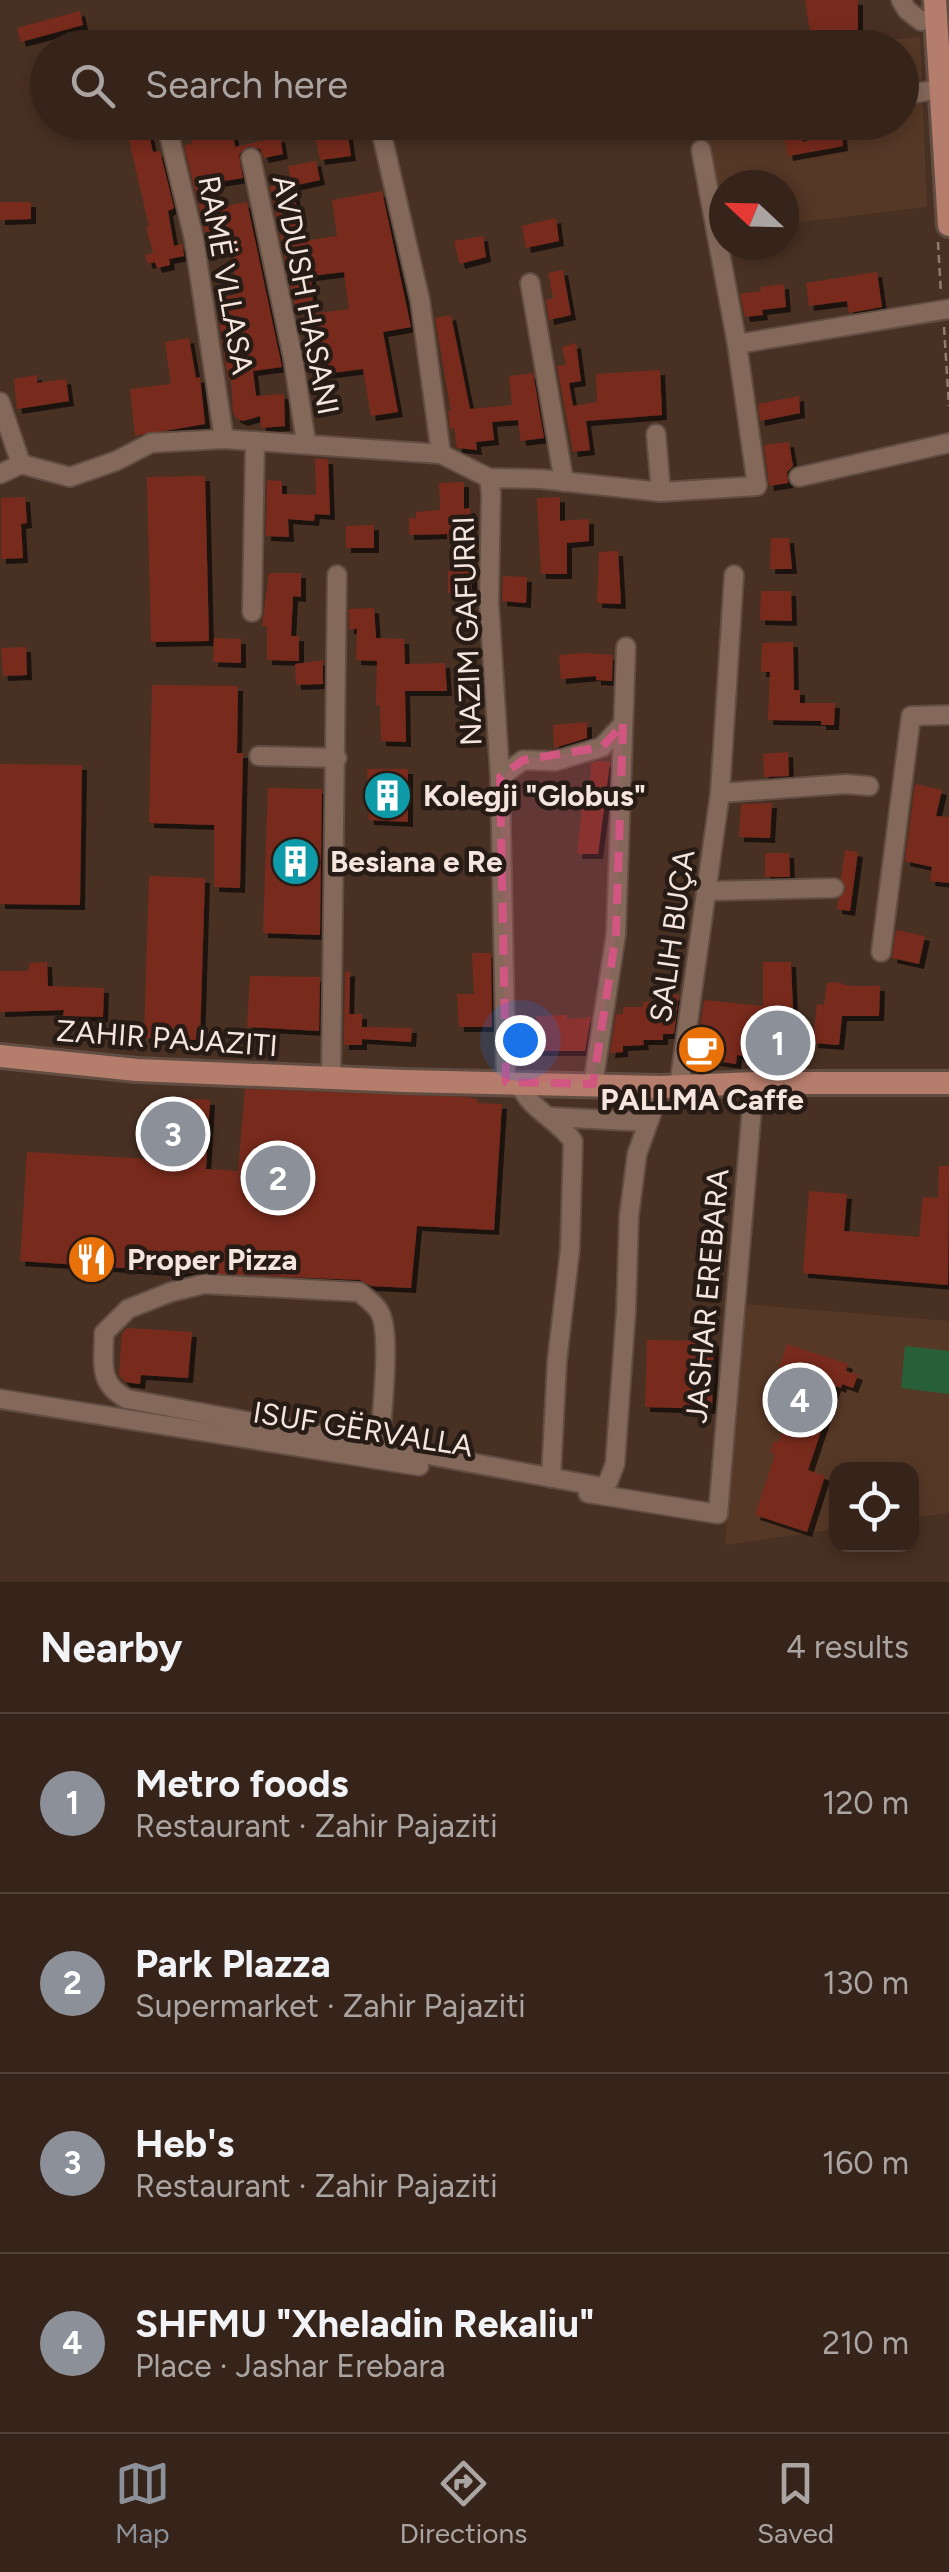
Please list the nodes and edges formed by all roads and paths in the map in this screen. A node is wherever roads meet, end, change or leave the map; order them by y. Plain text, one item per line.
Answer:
1 (901, 0) edge
2 (936, 9) edge
3 (941, 89) junction
4 (919, 92) edge
5 (170, 140) edge
6 (383, 140) edge
7 (701, 150) dead end
8 (251, 158) dead end
9 (948, 187) edge
10 (949, 225) edge
11 (530, 283) dead end
12 (949, 309) edge
13 (737, 344) junction
14 (0, 402) edge
15 (656, 434) dead end
16 (224, 438) junction
17 (255, 442) junction
18 (306, 442) junction
19 (949, 444) edge
20 (440, 454) junction
21 (21, 464) junction
22 (0, 474) edge
23 (799, 477) dead end
24 (488, 478) junction
25 (564, 482) junction
26 (661, 492) junction
27 (336, 575) dead end
28 (735, 578) dead end
29 (252, 612) dead end
30 (626, 646) dead end
31 (949, 715) edge
32 (622, 724) junction
33 (259, 756) dead end
34 (337, 758) junction
35 (500, 776) junction
36 (869, 786) dead end
37 (720, 793) junction
38 (834, 888) dead end
39 (707, 891) junction
40 (881, 952) dead end
41 (0, 1056) edge
42 (331, 1077) junction
43 (512, 1082) junction
44 (754, 1083) junction
45 (593, 1084) junction
46 (947, 1084) edge
47 (670, 1086) junction
48 (552, 1117) junction
49 (648, 1122) junction
50 (0, 1400) edge
51 (380, 1446) junction
52 (550, 1478) junction
53 (718, 1514) joint

1 - 2 street
2 - 3 main road
3 - 4 street
3 - 9 main road
5 - 16 street, RAMË VLLASA
6 - 20 street
7 - 13 street
8 - 18 street, AVDUSH HASANI
9 - 10 main road
11 - 25 street
12 - 13 street
13 - 26 street
14 - 21 street
15 - 26 street
16 - 17 street
16 - 21 street
17 - 18 street
17 - 29 street
18 - 20 street
19 - 23 street
20 - 24 street, NAZIM GAFURRI
21 - 22 street
24 - 25 street
24 - 35 street, NAZIM GAFURRI
25 - 26 street
27 - 34 street
28 - 37 street, SALIH BUÇA
30 - 32 street
31 - 40 street
32 - 35 street, NAZIM GAFURRI
32 - 45 street
33 - 34 street
34 - 42 street
35 - 43 street, NAZIM GAFURRI
36 - 37 street
37 - 39 street, SALIH BUÇA
38 - 39 street
39 - 47 street, SALIH BUÇA
41 - 42 main road, ZAHIR PAJAZITI
42 - 43 main road, ZAHIR PAJAZITI
43 - 45 main road, ZAHIR PAJAZITI
43 - 48 street
44 - 46 main road, ZAHIR PAJAZITI
44 - 47 main road, ZAHIR PAJAZITI
44 - 53 street, JASHAR EREBARA
45 - 47 main road, ZAHIR PAJAZITI
47 - 49 street, SALIH BUÇA
48 - 49 street
48 - 52 street
49 - 52 street, SALIH BUÇA
50 - 53 street, ISUF GËRVALLA
51 - 51 street
51 - 52 street

